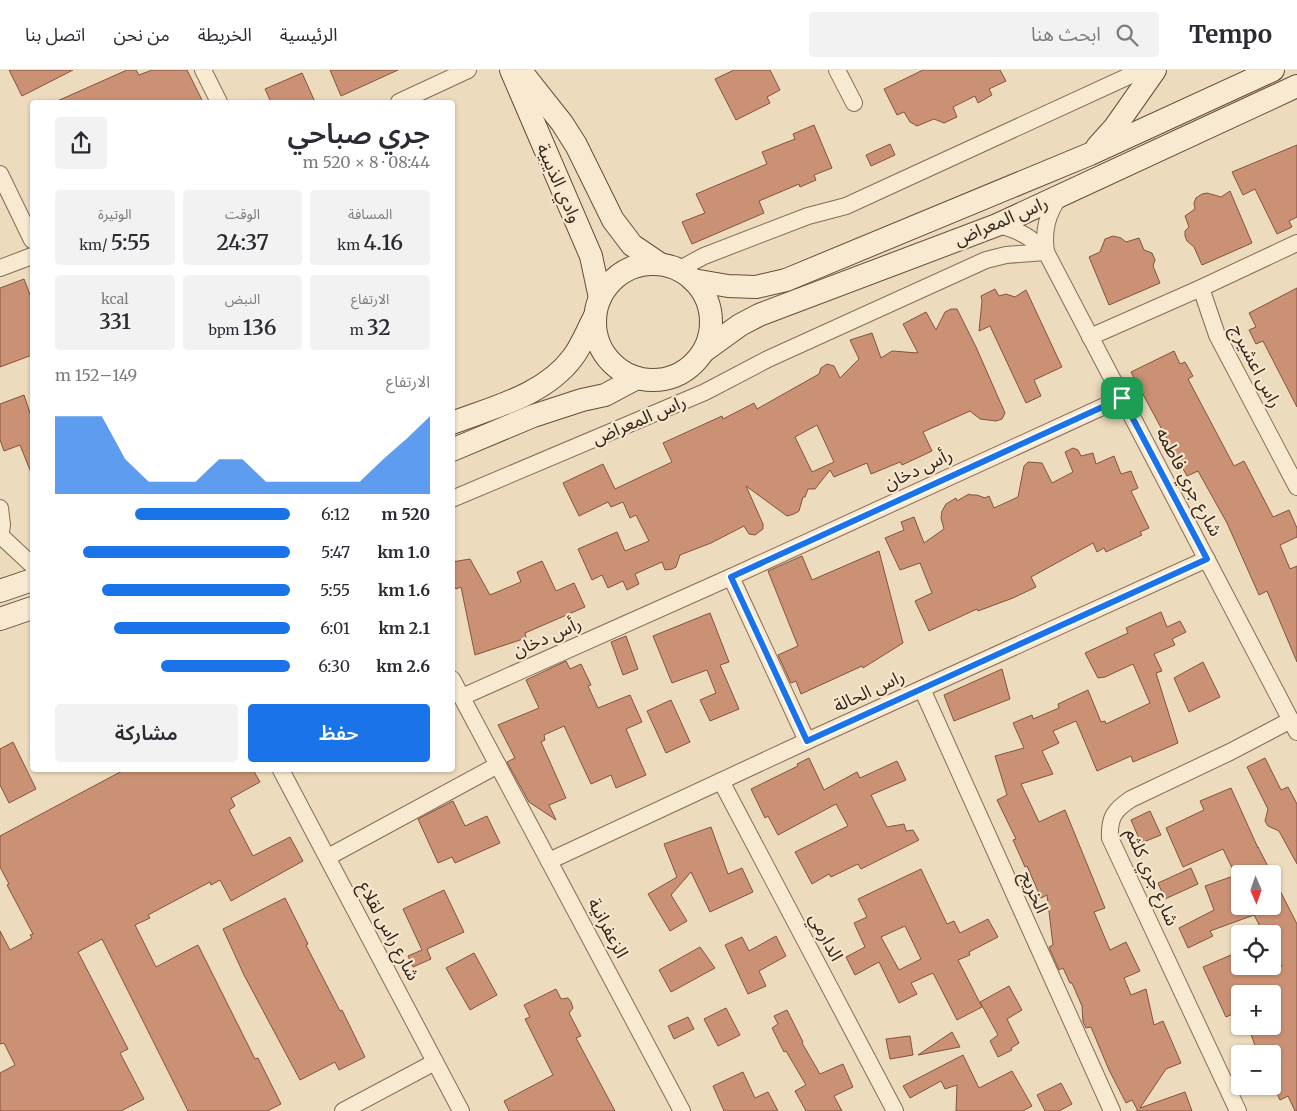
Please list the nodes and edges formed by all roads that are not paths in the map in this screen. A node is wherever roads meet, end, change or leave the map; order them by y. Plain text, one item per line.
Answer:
1 (203, 70) edge
2 (468, 70) edge
3 (511, 70) edge
4 (520, 70) edge
5 (837, 70) edge
6 (1142, 70) edge
7 (1155, 70) edge
8 (1273, 70) edge
9 (1297, 86) edge
10 (218, 100) edge
11 (404, 100) edge
12 (854, 103) dead end
13 (1090, 154) junction
14 (0, 174) edge
15 (1060, 196) junction
16 (997, 225) junction
17 (30, 236) edge
18 (1297, 242) edge
19 (1046, 252) junction
20 (30, 257) edge
21 (0, 268) edge
22 (677, 271) junction
23 (1201, 288) junction
24 (597, 307) junction
25 (1090, 337) junction
26 (704, 351) junction
27 (637, 378) junction
28 (1122, 398) junction
29 (455, 422) edge
30 (455, 449) edge
31 (1297, 487) edge
32 (455, 498) edge
33 (0, 509) edge
34 (0, 536) edge
35 (1207, 559) junction
36 (30, 563) edge
37 (731, 577) junction
38 (30, 581) edge
39 (0, 591) edge
40 (30, 609) edge
41 (0, 619) edge
42 (455, 685) edge
43 (922, 689) junction
44 (462, 697) junction
45 (1294, 726) edge
46 (807, 741) junction
47 (498, 765) junction
48 (282, 772) edge
49 (721, 781) junction
50 (328, 857) junction
51 (549, 861) junction
52 (436, 1062) junction
53 (343, 1111) edge
54 (461, 1111) edge
55 (682, 1111) edge
56 (895, 1111) edge
57 (1112, 1111) edge
58 (1238, 1111) edge

1 - 10 street
2 - 11 street
3 - 24 street, وادي الذيبية
4 - 22 street, وادي الذيبية
5 - 12 street
6 - 22 street
7 - 13 street
8 - 13 street, راس المعراض
9 - 15 street, راس المعراض
13 - 22 street, راس المعراض
14 - 17 street
15 - 16 street, راس المعراض
15 - 19 street, شارع جري فاطمه
16 - 19 street, شارع جري فاطمه
16 - 26 street, راس المعراض
18 - 23 street
19 - 25 street, شارع جري فاطمه
19 - 32 street, راس المعراض
20 - 21 street
22 - 24 street
22 - 26 street
23 - 25 street
23 - 31 street, راس اعشيرج
24 - 27 street
24 - 29 street
25 - 28 street, شارع جري فاطمه
26 - 27 street
27 - 30 street, راس المعراض
28 - 35 street, شارع جري فاطمه
28 - 37 street, رأس دخان
33 - 34 street
34 - 36 street
35 - 43 street, راس الحالة
35 - 45 street, شارع جري فاطمه
37 - 44 street, رأس دخان
37 - 46 street
38 - 39 street
40 - 41 street
42 - 44 street, الزعفرانية
43 - 46 street, راس الحالة
43 - 57 street, الخريج
44 - 47 street, الزعفرانية
45 - 58 street, شارع جري كلثم
46 - 49 street, راس الحالة
47 - 50 street
47 - 51 street, الزعفرانية
48 - 50 street, شارع راس لقلاع
49 - 51 street, راس الحالة
49 - 56 street, الدارمي
50 - 52 street, شارع راس لقلاع
51 - 55 street, الزعفرانية
52 - 53 street
52 - 54 street, شارع راس لقلاع

